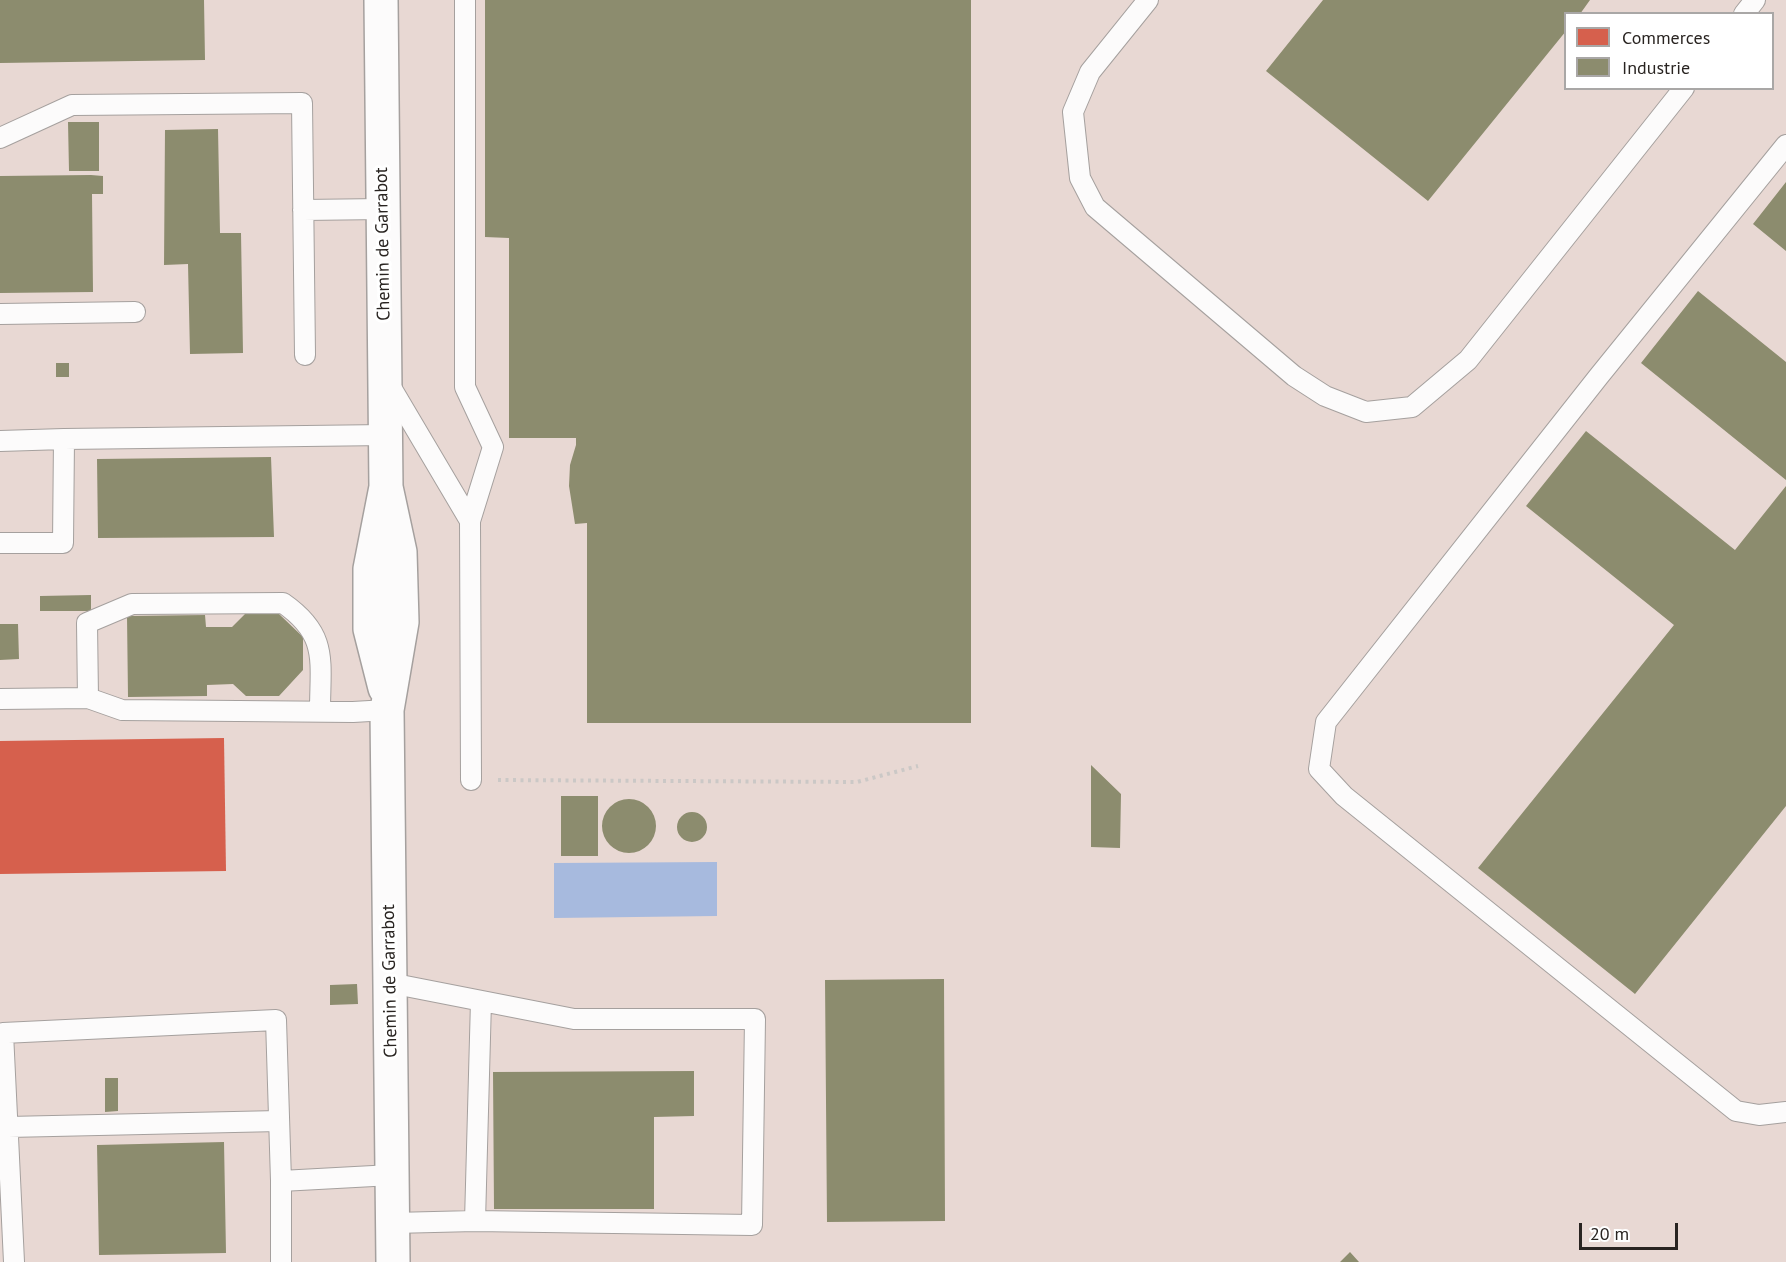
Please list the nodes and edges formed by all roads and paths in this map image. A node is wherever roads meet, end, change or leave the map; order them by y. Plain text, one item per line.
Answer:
1 (381, 0) edge
2 (465, 0) edge
3 (1148, 0) edge
4 (1755, 0) edge
5 (1746, 12) edge
6 (1682, 90) edge
7 (0, 138) edge
8 (1786, 145) edge
9 (383, 208) junction
10 (303, 210) junction
11 (135, 312) dead end
12 (0, 314) edge
13 (305, 355) dead end
14 (385, 377) junction
15 (386, 435) junction
16 (64, 439) junction
17 (0, 441) edge
18 (470, 521) junction
19 (0, 543) edge
20 (88, 698) junction
21 (0, 699) edge
22 (387, 705) junction
23 (320, 711) junction
24 (918, 766) dead end
25 (471, 780) joint
26 (390, 983) junction
27 (481, 1001) junction
28 (1786, 1112) edge
29 (279, 1121) junction
30 (8, 1127) junction
31 (392, 1175) junction
32 (281, 1181) junction
33 (475, 1221) junction
34 (393, 1223) junction
35 (14, 1262) edge
36 (281, 1262) edge
37 (393, 1262) edge

1 - 9 street, Chemin de Garrabot
2 - 18 lane
3 - 6 lane
4 - 5 lane
7 - 10 lane
8 - 28 lane
9 - 10 lane
9 - 14 street, Chemin de Garrabot
10 - 13 lane
11 - 12 lane
14 - 15 street, Chemin de Garrabot
14 - 18 lane
15 - 16 lane
15 - 22 street, Chemin de Garrabot
16 - 17 lane
16 - 19 lane
18 - 25 lane
20 - 21 lane
20 - 23 lane
20 - 23 lane
22 - 23 lane
22 - 26 street, Chemin de Garrabot
24 - 25 path
26 - 27 lane
26 - 31 street, Chemin de Garrabot
27 - 33 lane
27 - 33 lane
29 - 30 lane
29 - 30 lane
29 - 32 lane
30 - 35 lane
31 - 32 lane
31 - 34 street, Chemin de Garrabot
32 - 36 lane
33 - 34 lane
34 - 37 street, Chemin de Garrabot

